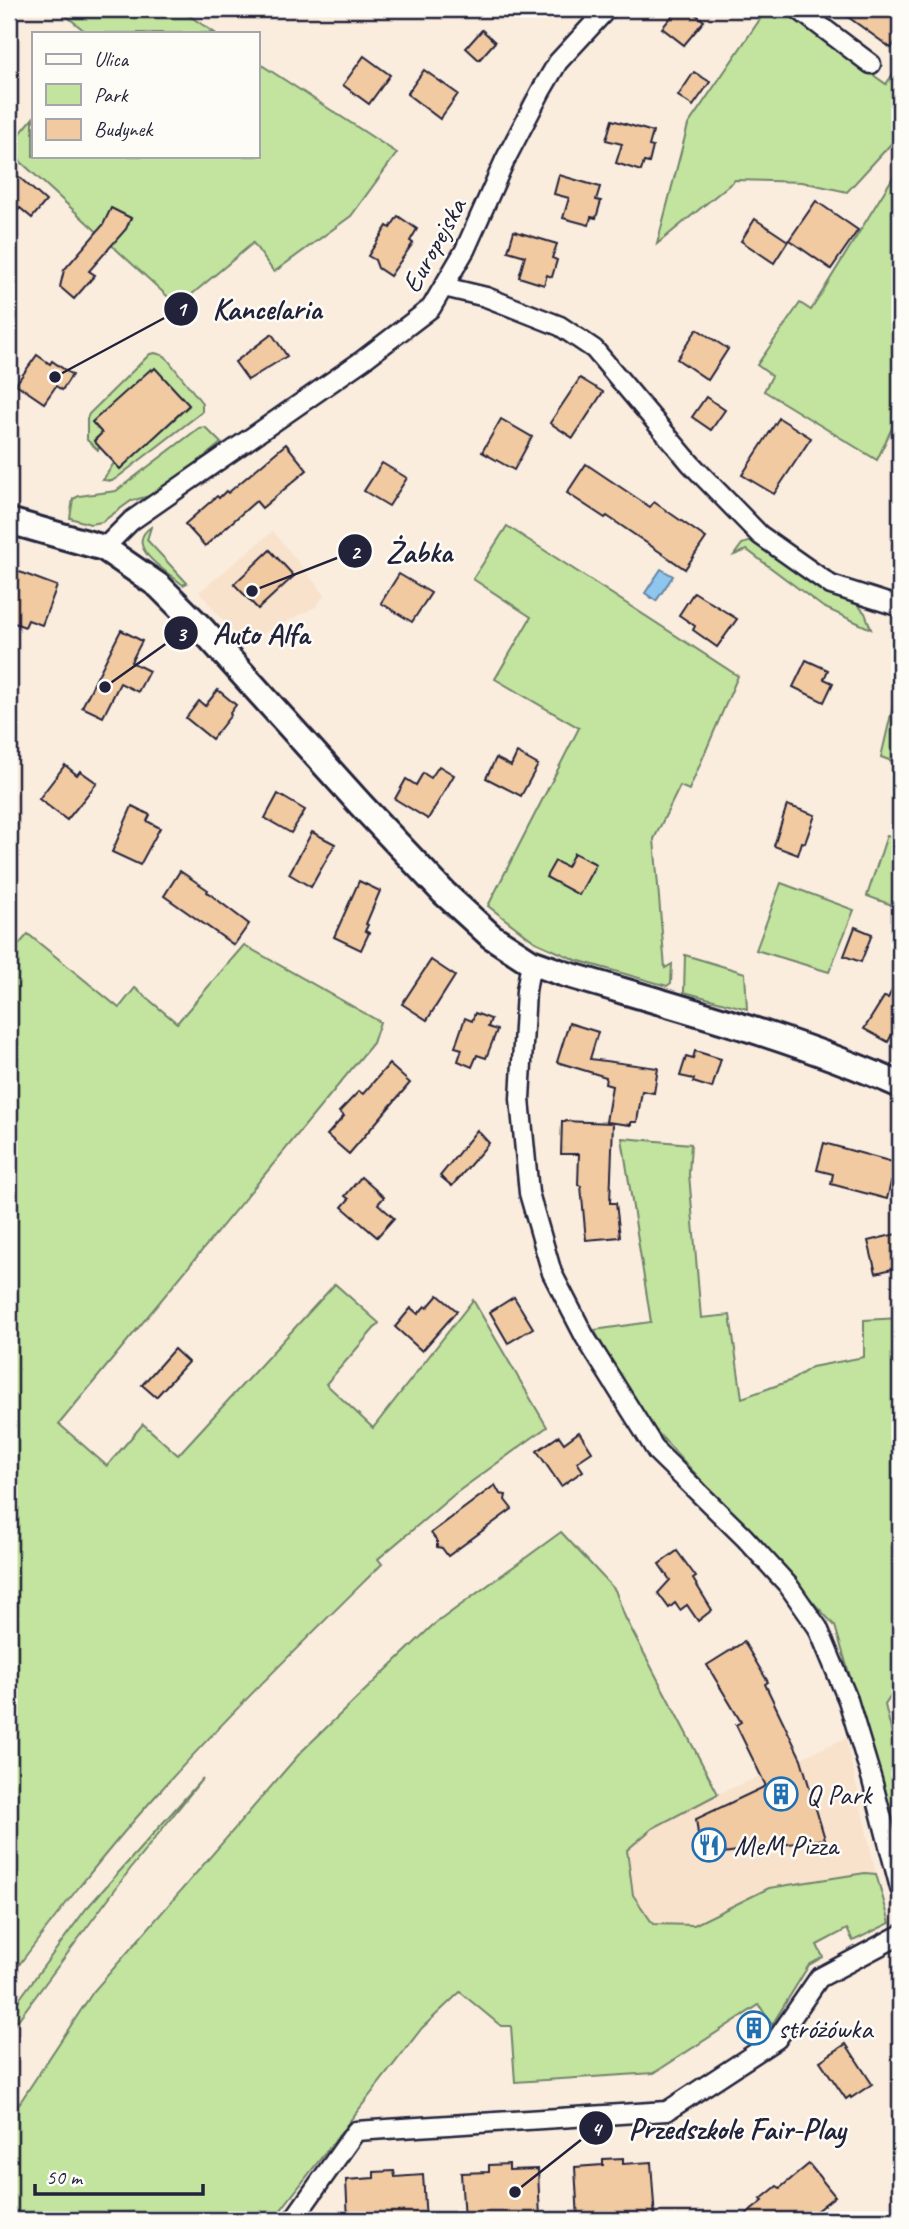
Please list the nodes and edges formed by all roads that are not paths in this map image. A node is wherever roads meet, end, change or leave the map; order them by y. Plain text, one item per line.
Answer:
1 (607, 9) edge
2 (798, 9) edge
3 (872, 64) dead end
4 (444, 286) junction
5 (9, 520) edge
6 (104, 548) junction
7 (900, 607) edge
8 (531, 962) junction
9 (900, 1085) edge
10 (900, 1888) edge
11 (900, 1935) edge
12 (293, 2220) edge

1 - 4 street, Europejska
2 - 3 street
4 - 6 street, Europejska
4 - 7 street
5 - 6 street
6 - 8 street
8 - 9 street
8 - 10 street
11 - 12 street

